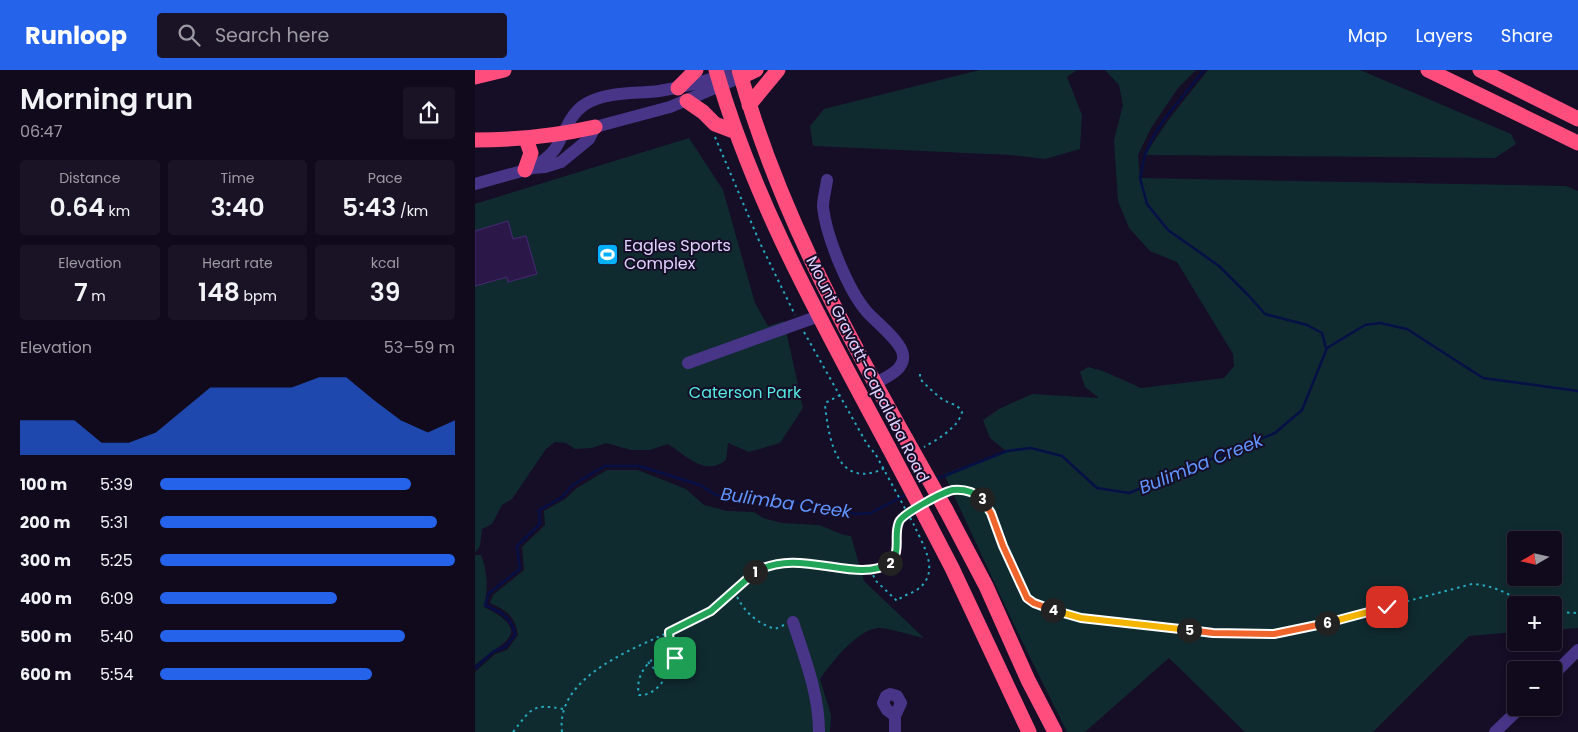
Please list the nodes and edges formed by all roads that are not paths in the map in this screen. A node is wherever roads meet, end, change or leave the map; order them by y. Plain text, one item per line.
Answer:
1 (504, 70) edge
2 (695, 70) edge
3 (756, 70) edge
4 (778, 70) edge
5 (1428, 70) edge
6 (1480, 70) edge
7 (739, 72) edge
8 (475, 77) edge
9 (718, 78) edge
10 (682, 94) junction
11 (749, 105) junction
12 (1578, 119) edge
13 (595, 127) junction
14 (736, 132) junction
15 (563, 134) junction
16 (525, 139) junction
17 (475, 140) edge
18 (1578, 143) edge
19 (529, 169) junction
20 (827, 180) dead end
21 (475, 184) edge
22 (819, 316) junction
23 (688, 363) dead end
24 (876, 383) junction
25 (793, 622) road end
26 (1578, 650) edge
27 (1562, 666) edge
28 (895, 716) dead end
29 (1512, 716) edge
30 (819, 732) edge
31 (895, 732) edge
32 (1029, 732) edge
33 (1055, 732) edge
34 (1495, 732) edge

1 - 8 highway
2 - 10 highway
3 - 7 highway
4 - 11 highway
5 - 18 highway
6 - 12 highway
7 - 9 street
7 - 11 highway, Mount Gravatt-Capalaba Road
9 - 10 street
9 - 14 highway, Mount Gravatt-Capalaba Road
10 - 13 street
10 - 14 highway
10 - 15 street
11 - 24 highway, Mount Gravatt-Capalaba Road
13 - 15 highway
13 - 19 street
14 - 22 highway, Mount Gravatt-Capalaba Road
15 - 16 highway
15 - 19 street
16 - 17 highway
16 - 19 highway
19 - 21 street
20 - 24 street, Mount Gravatt-Capalaba Road
22 - 23 street
22 - 32 highway, Mount Gravatt-Capalaba Road, bridge
24 - 33 highway, Mount Gravatt-Capalaba Road, bridge
25 - 30 street
26 - 27 street
28 - 31 street
29 - 34 street

